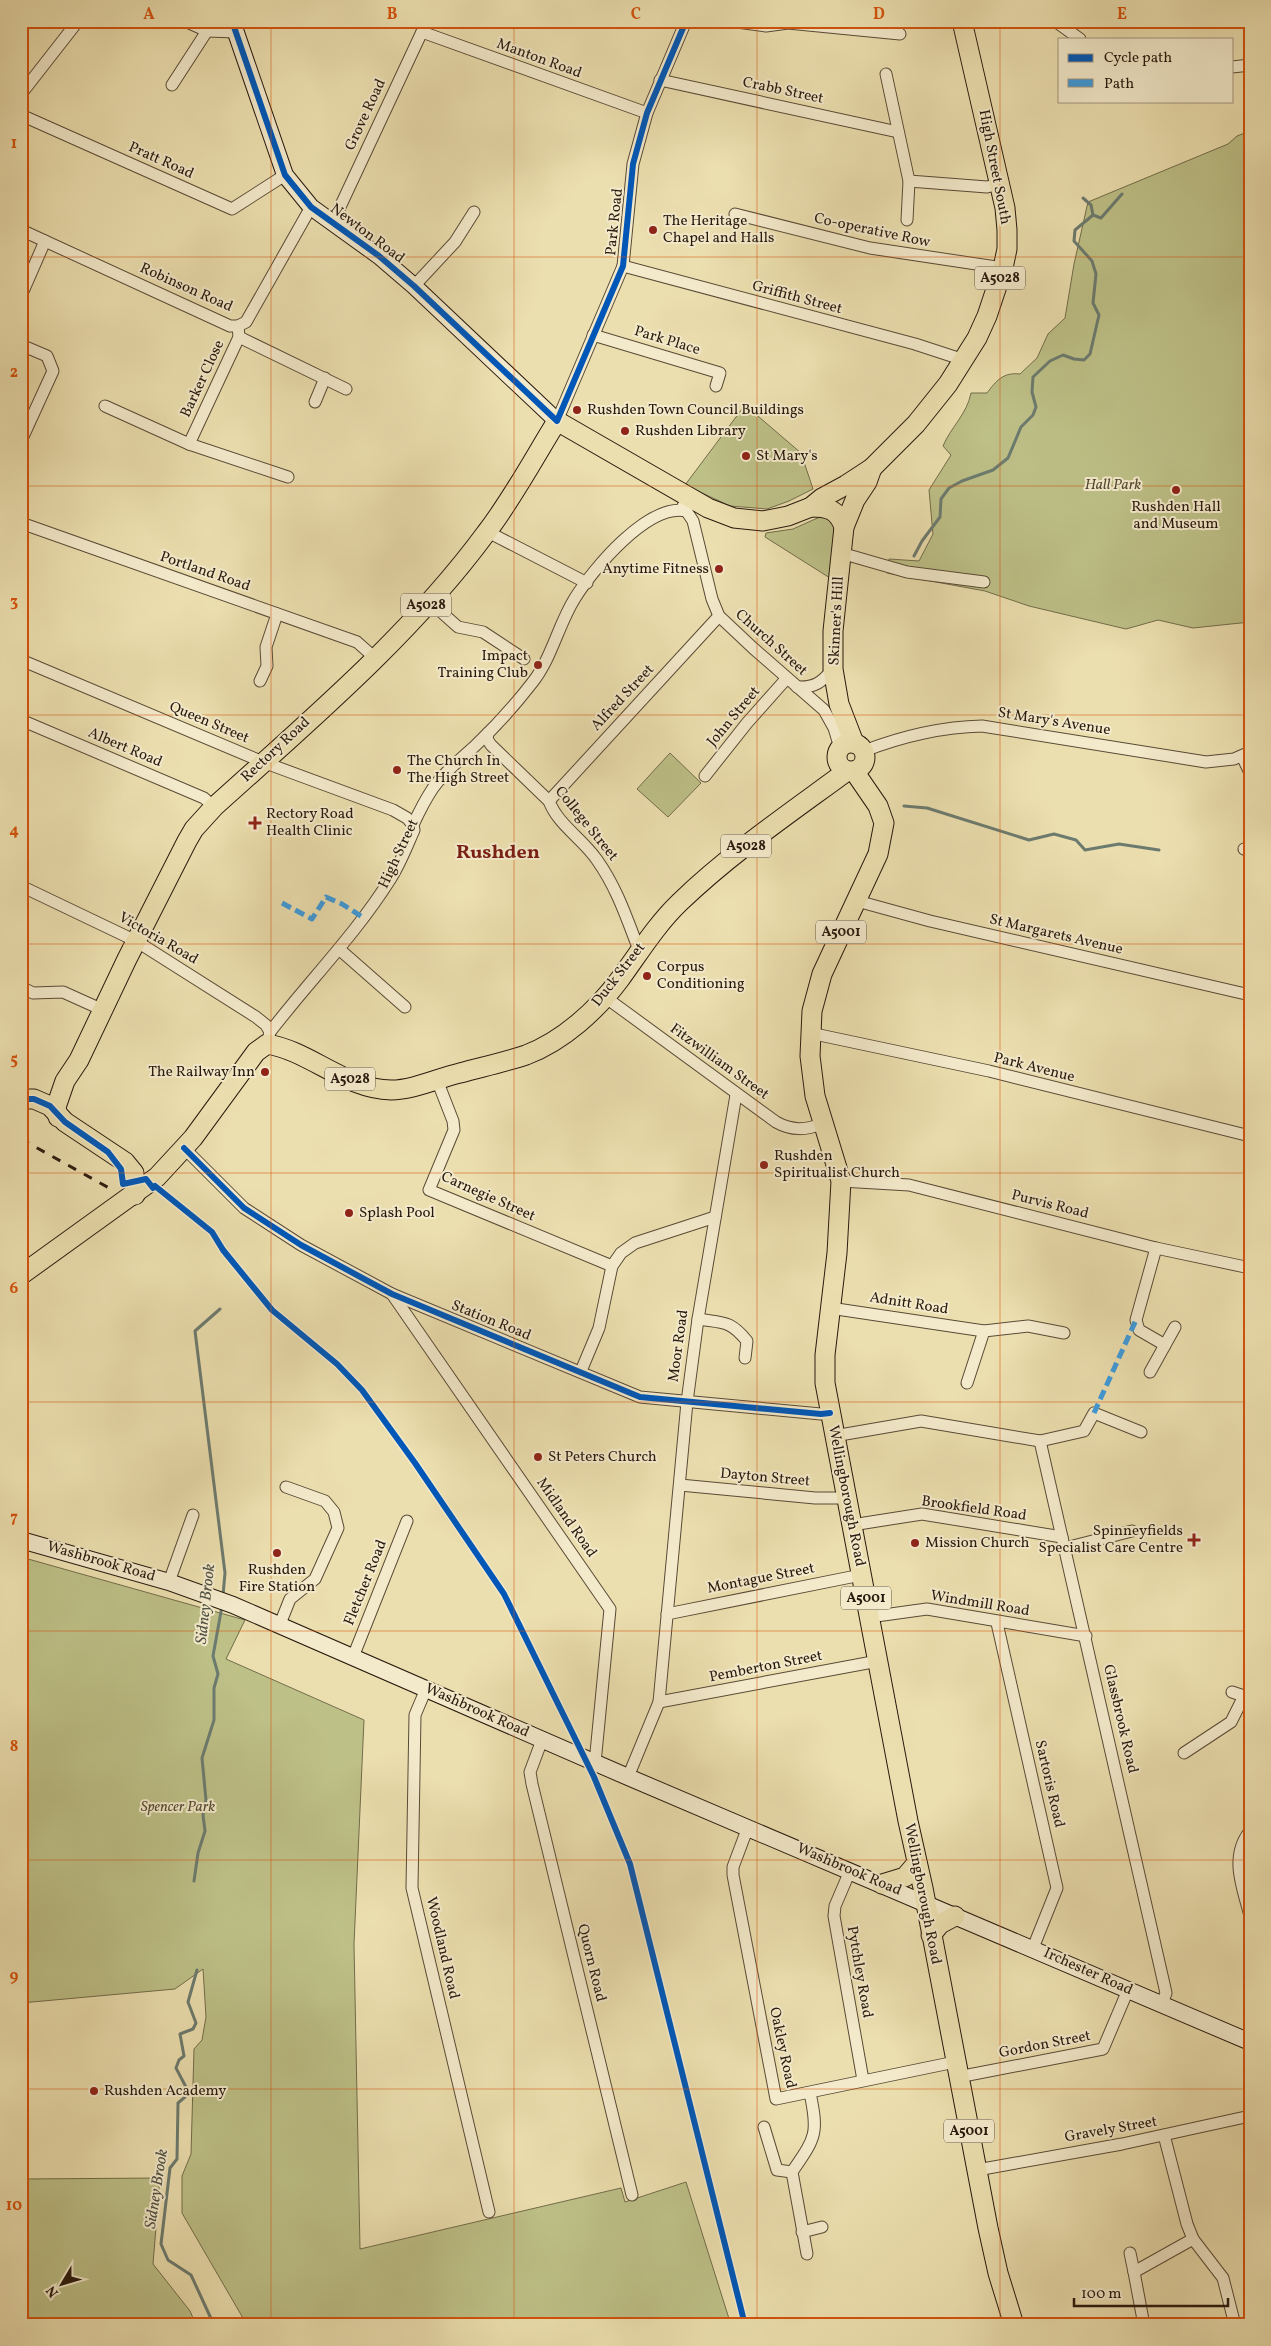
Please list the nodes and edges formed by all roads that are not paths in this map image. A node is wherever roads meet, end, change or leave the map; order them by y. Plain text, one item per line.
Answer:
1 (78, 21) edge
2 (185, 21) edge
3 (427, 21) edge
4 (686, 21) edge
5 (730, 21) edge
6 (1055, 21) edge
7 (965, 22) edge
8 (234, 27) edge
9 (207, 31) junction
10 (422, 32) junction
11 (900, 34) dead end
12 (1079, 38) edge
13 (1250, 65) edge
14 (1234, 67) edge
15 (886, 74) dead end
16 (660, 80) junction
17 (172, 85) dead end
18 (21, 94) edge
19 (647, 113) junction
20 (21, 115) edge
21 (898, 132) junction
22 (285, 175) junction
23 (909, 181) junction
24 (999, 184) junction
25 (311, 207) junction
26 (474, 212) dead end
27 (736, 214) dead end
28 (907, 220) dead end
29 (333, 222) junction
30 (21, 230) edge
31 (45, 241) junction
32 (623, 266) junction
33 (1003, 268) junction
34 (414, 286) junction
35 (21, 296) edge
36 (238, 331) junction
37 (592, 335) junction
38 (21, 345) edge
39 (964, 360) junction
40 (325, 378) junction
41 (716, 386) dead end
42 (346, 389) dead end
43 (315, 402) dead end
44 (105, 406) dead end
45 (557, 421) junction
46 (21, 441) edge
47 (189, 444) junction
48 (872, 468) junction
49 (288, 477) dead end
50 (668, 484) junction
51 (811, 507) junction
52 (708, 508) junction
53 (689, 516) junction
54 (21, 523) edge
55 (844, 527) junction
56 (488, 532) junction
57 (841, 553) junction
58 (984, 582) dead end
59 (587, 583) junction
60 (430, 602) junction
61 (277, 614) junction
62 (720, 616) junction
63 (375, 658) junction
64 (524, 659) dead end
65 (21, 660) edge
66 (833, 669) junction
67 (787, 678) junction
68 (260, 682) dead end
69 (797, 687) junction
70 (21, 720) edge
71 (488, 733) junction
72 (853, 747) junction
73 (1246, 754) edge
74 (263, 762) junction
75 (851, 771) junction
76 (1250, 773) edge
77 (705, 776) dead end
78 (549, 801) junction
79 (214, 807) junction
80 (413, 824) junction
81 (21, 886) edge
82 (857, 901) junction
83 (136, 941) junction
84 (339, 949) junction
85 (639, 950) junction
86 (21, 987) edge
87 (1250, 995) edge
88 (605, 997) junction
89 (405, 1007) dead end
90 (103, 1010) junction
91 (810, 1033) junction
92 (269, 1038) junction
93 (437, 1080) junction
94 (65, 1082) junction
95 (736, 1095) junction
96 (22, 1099) edge
97 (58, 1117) junction
98 (822, 1124) junction
99 (1250, 1136) edge
100 (184, 1148) junction
101 (164, 1167) junction
102 (128, 1171) junction
103 (841, 1181) junction
104 (135, 1195) junction
105 (112, 1209) junction
106 (715, 1217) junction
107 (1156, 1248) junction
108 (612, 1266) junction
109 (1250, 1268) edge
110 (21, 1275) edge
111 (392, 1294) junction
112 (830, 1308) junction
113 (698, 1319) junction
114 (1175, 1327) dead end
115 (984, 1330) junction
116 (1064, 1333) dead end
117 (1165, 1345) junction
118 (745, 1358) dead end
119 (581, 1371) junction
120 (1150, 1372) dead end
121 (967, 1383) dead end
122 (687, 1402) junction
123 (830, 1413) junction
124 (1141, 1432) dead end
125 (834, 1436) junction
126 (1040, 1441) junction
127 (680, 1485) junction
128 (286, 1487) dead end
129 (846, 1498) junction
130 (194, 1515) dead end
131 (407, 1521) dead end
132 (852, 1526) junction
133 (1132, 1531) dead end
134 (21, 1540) edge
135 (1064, 1542) junction
136 (861, 1575) junction
137 (169, 1582) junction
138 (667, 1614) junction
139 (869, 1617) junction
140 (997, 1623) junction
141 (280, 1624) junction
142 (1086, 1636) junction
143 (353, 1657) junction
144 (878, 1661) junction
145 (426, 1689) junction
146 (1232, 1692) dead end
147 (1247, 1697) edge
148 (659, 1702) junction
149 (542, 1740) junction
150 (1184, 1753) dead end
151 (595, 1762) junction
152 (628, 1777) junction
153 (748, 1827) junction
154 (1250, 1831) edge
155 (917, 1863) junction
156 (850, 1871) junction
157 (882, 1884) junction
158 (925, 1903) junction
159 (955, 1916) junction
160 (1250, 1916) edge
161 (931, 1935) junction
162 (1033, 1948) junction
163 (1128, 1990) junction
164 (1162, 2004) junction
165 (1249, 2039) edge
166 (957, 2070) junction
167 (863, 2080) junction
168 (810, 2093) junction
169 (1250, 2116) edge
170 (764, 2127) dead end
171 (1164, 2135) junction
172 (976, 2170) junction
173 (792, 2172) junction
174 (632, 2195) dead end
175 (489, 2212) dead end
176 (822, 2228) dead end
177 (802, 2232) junction
178 (1193, 2238) junction
179 (1130, 2253) dead end
180 (807, 2254) dead end
181 (1134, 2272) junction
182 (1014, 2325) edge
183 (1144, 2325) edge
184 (1235, 2325) edge

1 - 18 street
2 - 9 street
3 - 10 street, Grove Road
4 - 16 street, Park Road
5 - 11 street
6 - 12 street
7 - 24 main road, High Street South / A5028
8 - 9 street
8 - 22 main road, Newton Road
9 - 17 street
10 - 19 street, Manton Road
10 - 29 street, Grove Road
13 - 14 street
15 - 21 street
16 - 19 street, Park Road
16 - 21 street, Crabb Street
19 - 32 street, Park Road
20 - 22 street, Pratt Road
21 - 23 street
22 - 25 main road, Newton Road
23 - 24 street
23 - 28 street
24 - 33 main road, High Street South / A5028
25 - 29 main road, Newton Road
25 - 36 street, Robinson Road
26 - 34 street
27 - 33 street, Co-operative Row
29 - 34 main road, Newton Road
30 - 31 street, Robinson Road
31 - 35 street
31 - 36 street, Robinson Road
32 - 37 street, Park Road
32 - 39 street, Griffith Street
33 - 39 main road, High Street South / A5028
34 - 45 main road, Newton Road
36 - 40 street
36 - 47 street, Barker Close
37 - 41 street, Park Place
37 - 45 street, Park Road
38 - 46 street
39 - 48 main road, High Street South / A5028
40 - 42 street
40 - 43 street
44 - 47 street
45 - 50 main road, Newton Road / A5028
45 - 56 main road, Rectory Road / A5028
47 - 49 street
48 - 51 main road, High Street South / A5028
48 - 55 main road, Skinner's Hill / A5028
50 - 52 main road, A5028
50 - 53 street, Church Street
51 - 52 main road, A5028
51 - 55 main road
52 - 53 street
53 - 59 street, High Street
53 - 62 street, Church Street
54 - 61 street, Portland Road
55 - 57 main road, Skinner's Hill / A5028
56 - 59 street
56 - 60 main road, Rectory Road / A5028
57 - 58 street
57 - 66 main road, Skinner's Hill / A5028
59 - 71 street, High Street
60 - 63 main road, Rectory Road / A5028
60 - 64 street
61 - 63 street, Portland Road
61 - 68 street
62 - 67 street, Church Street
62 - 78 street, Alfred Street
63 - 74 main road, Rectory Road / A5028
65 - 74 street, Queen Street
66 - 69 street
66 - 72 main road, Skinner's Hill / A5028
67 - 69 street, Church Street
67 - 77 street, John Street
69 - 72 street, Church Street
70 - 79 street, Albert Road
71 - 78 street, College Street
71 - 80 street, High Street
72 - 73 street, St Mary's Avenue
72 - 75 main road, A5028
72 - 75 main road, A5028
73 - 76 street
74 - 79 main road, Rectory Road / A5028
74 - 80 street, Queen Street
75 - 82 main road, Wellingborough Road / A5001
75 - 85 main road, Duck Street / A5028
78 - 85 street, College Street
79 - 83 main road, Rectory Road / A5028
80 - 84 street, High Street
81 - 83 street, Victoria Road
82 - 87 street, St Margarets Avenue
82 - 91 main road, Wellingborough Road / A5001
83 - 90 main road, Rectory Road / A5028
83 - 92 street, Victoria Road
84 - 89 street
84 - 92 street, High Street
85 - 88 main road, Duck Street / A5028
86 - 90 street
88 - 93 main road, Duck Street / A5028
88 - 95 street, Fitzwilliam Street
90 - 94 main road, Rectory Road / A5028
91 - 98 main road, Wellingborough Road / A5001
91 - 99 street, Park Avenue
92 - 93 main road, Duck Street / A5028
92 - 100 main road, High Street
93 - 108 street, Carnegie Street
94 - 96 main road
94 - 97 main road, Rectory Road / A5028
95 - 98 street, Fitzwilliam Street
95 - 106 street, Moor Road
96 - 97 main road
97 - 102 main road
98 - 103 main road, Wellingborough Road / A5001
100 - 101 main road, High Street
100 - 111 street, Station Road
101 - 102 main road
101 - 104 main road, High Street
102 - 104 main road
102 - 105 main road
103 - 107 street, Purvis Road
103 - 112 main road, Wellingborough Road / A5001
104 - 105 main road, High Street
105 - 110 main road, High Street
106 - 108 street
106 - 113 street, Moor Road
107 - 109 street, Purvis Road
107 - 117 street
108 - 119 street
111 - 119 street, Station Road
111 - 151 street, Midland Road
112 - 115 street, Adnitt Road
112 - 123 main road, Wellingborough Road / A5001
113 - 118 street
113 - 122 street, Moor Road
114 - 117 street
115 - 116 street, Adnitt Road
115 - 121 street
117 - 120 street
119 - 122 street, Station Road
122 - 123 street, Station Road
122 - 127 street, Moor Road
123 - 125 main road, Wellingborough Road / A5001
124 - 126 street
125 - 126 street
125 - 129 main road, Wellingborough Road / A5001
126 - 135 street, Glassbrook Road
127 - 129 street, Dayton Street
127 - 138 street, Moor Road
128 - 141 street
129 - 132 main road, Wellingborough Road / A5001
130 - 137 street
131 - 143 street, Fletcher Road
132 - 135 street, Brookfield Road
132 - 136 main road, Wellingborough Road / A5001
133 - 135 street
134 - 137 main road, Washbrook Road
135 - 142 street, Glassbrook Road
136 - 138 street, Montague Street
136 - 139 main road, Wellingborough Road / A5001
137 - 141 main road, Washbrook Road
138 - 148 street, Moor Road
139 - 140 street, Windmill Road
139 - 144 main road, Wellingborough Road / A5001
140 - 142 street, Windmill Road
140 - 162 street, Sartoris Road
141 - 143 main road, Washbrook Road
142 - 164 street, Glassbrook Road
143 - 145 main road, Washbrook Road
144 - 148 street, Pemberton Street
144 - 155 main road, Wellingborough Road / A5001
145 - 149 main road, Washbrook Road
145 - 175 street, Woodland Road
146 - 147 street
147 - 150 street
148 - 152 street, Moor Road
149 - 151 main road, Washbrook Road
149 - 174 street, Quorn Road
151 - 152 main road, Washbrook Road
152 - 153 main road, Washbrook Road
153 - 156 main road, Washbrook Road
153 - 168 street, Oakley Road
154 - 160 street
155 - 157 main road
155 - 158 main road, Wellingborough Road / A5001
156 - 157 main road, Washbrook Road
156 - 167 street, Pytchley Road
157 - 158 main road, Washbrook Road
158 - 159 main road, Irchester Road
158 - 161 main road, Wellingborough Road / A5001
159 - 161 main road
159 - 162 main road, Irchester Road
161 - 166 main road, Wellingborough Road / A5001
162 - 163 main road, Irchester Road
163 - 164 main road, Irchester Road
163 - 166 street, Gordon Street
164 - 165 main road, Irchester Road
166 - 167 street, Oakley Road
166 - 172 main road, Wellingborough Road / A5001
167 - 168 street, Oakley Road
168 - 173 street
169 - 171 street, Gravely Street
170 - 173 street
171 - 172 street, Gravely Street
171 - 178 street
172 - 182 main road, Wellingborough Road / A5001
173 - 177 street
176 - 177 street
177 - 180 street
178 - 181 street
178 - 184 street
179 - 181 street
181 - 183 street

